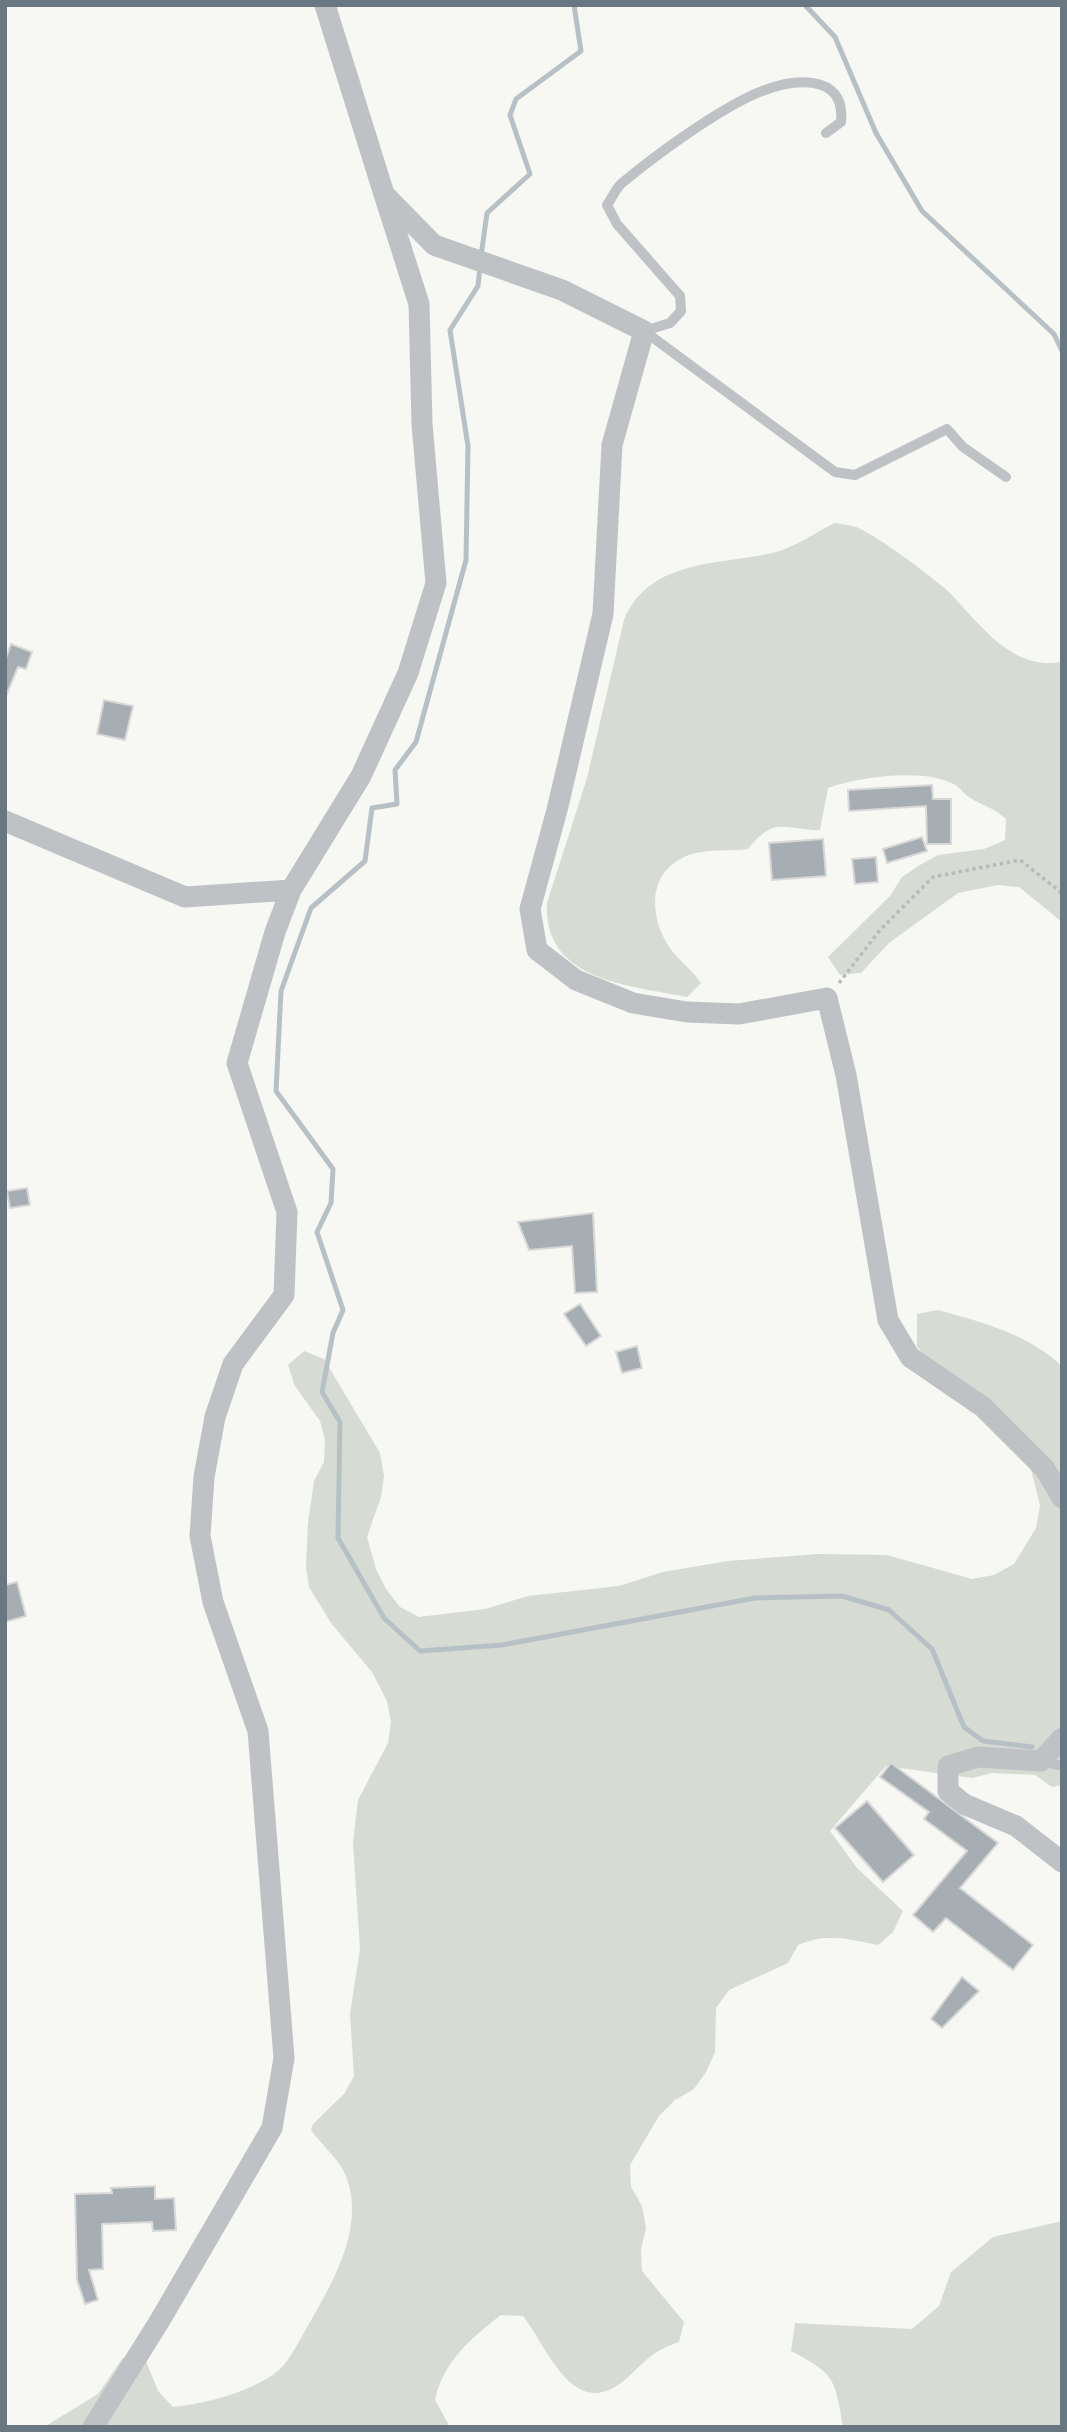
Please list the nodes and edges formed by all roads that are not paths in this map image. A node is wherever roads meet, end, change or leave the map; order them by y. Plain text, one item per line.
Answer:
1 (325, 5) edge
2 (826, 133) dead end
3 (384, 194) junction
4 (644, 331) junction
5 (1006, 477) dead end
6 (5, 821) edge
7 (290, 890) junction
8 (1062, 1498) edge
9 (1062, 1738) edge
10 (1051, 1763) edge
11 (1062, 1863) edge
12 (93, 2427) edge

1 - 3 street
2 - 4 lane
3 - 4 street
3 - 7 street
4 - 5 lane
4 - 8 street
6 - 7 street
7 - 12 street
9 - 10 street
10 - 11 street

